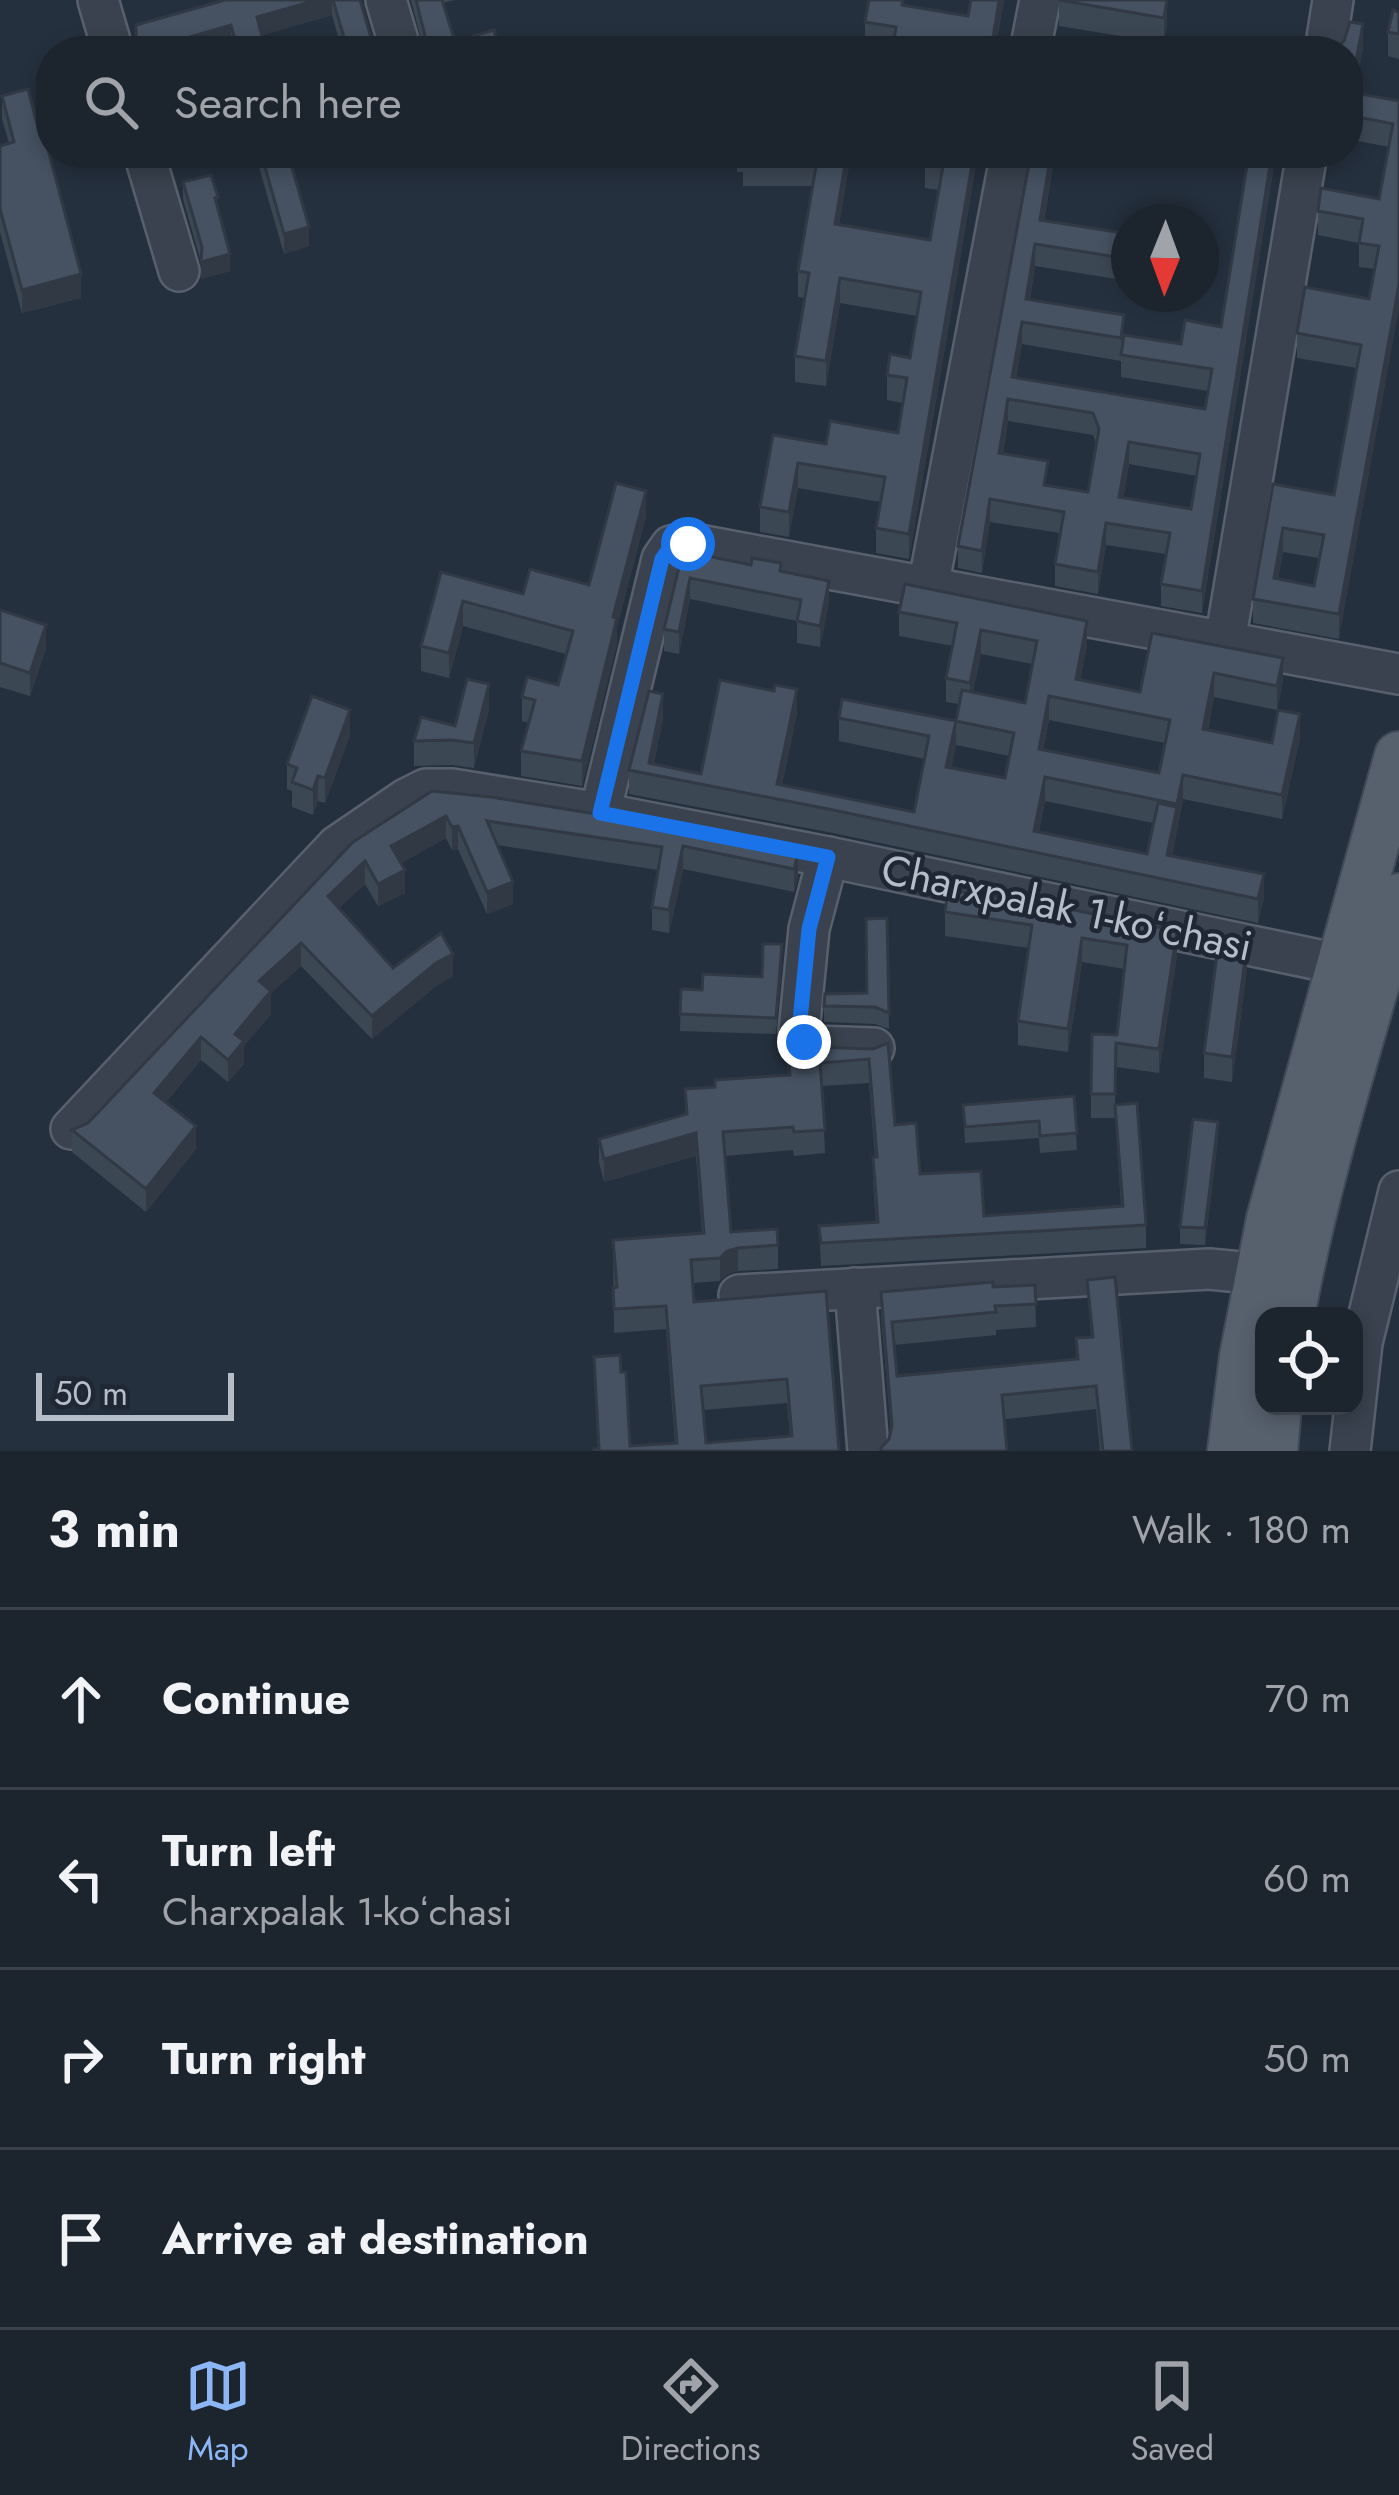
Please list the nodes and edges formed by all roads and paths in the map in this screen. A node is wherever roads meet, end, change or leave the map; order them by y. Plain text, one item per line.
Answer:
1 (98, 0) edge
2 (386, 0) edge
3 (1040, 0) edge
4 (1333, 0) edge
5 (109, 36) edge
6 (396, 36) edge
7 (1033, 36) edge
8 (1327, 36) edge
9 (148, 168) edge
10 (1008, 168) edge
11 (1304, 168) edge
12 (179, 271) dead end
13 (928, 587) junction
14 (1225, 642) junction
15 (1399, 674) edge
16 (1399, 756) edge
17 (600, 813) junction
18 (828, 857) junction
19 (1399, 898) edge
20 (1342, 965) junction
21 (874, 1048) edge
22 (71, 1129) edge
23 (1399, 1191) edge
24 (1261, 1274) junction
25 (855, 1288) junction
26 (739, 1295) edge
27 (1291, 1307) edge
28 (1276, 1415) edge
29 (868, 1451) edge
30 (1232, 1451) edge
31 (1273, 1451) edge
32 (1350, 1451) edge

1 - 5 street
2 - 6 street
3 - 7 street
4 - 8 street
9 - 12 street
10 - 13 street
11 - 14 street
13 - 14 street
13 - 17 street
14 - 15 street
16 - 20 main road
17 - 18 street, Charxpalak 1-koʻchasi
17 - 22 street, Charxpalak 1-koʻchasi
18 - 20 street, Charxpalak 1-koʻchasi
18 - 21 street
19 - 27 main road
20 - 24 main road
23 - 32 street
24 - 25 street
24 - 30 main road
25 - 26 street
25 - 29 street
28 - 31 main road

